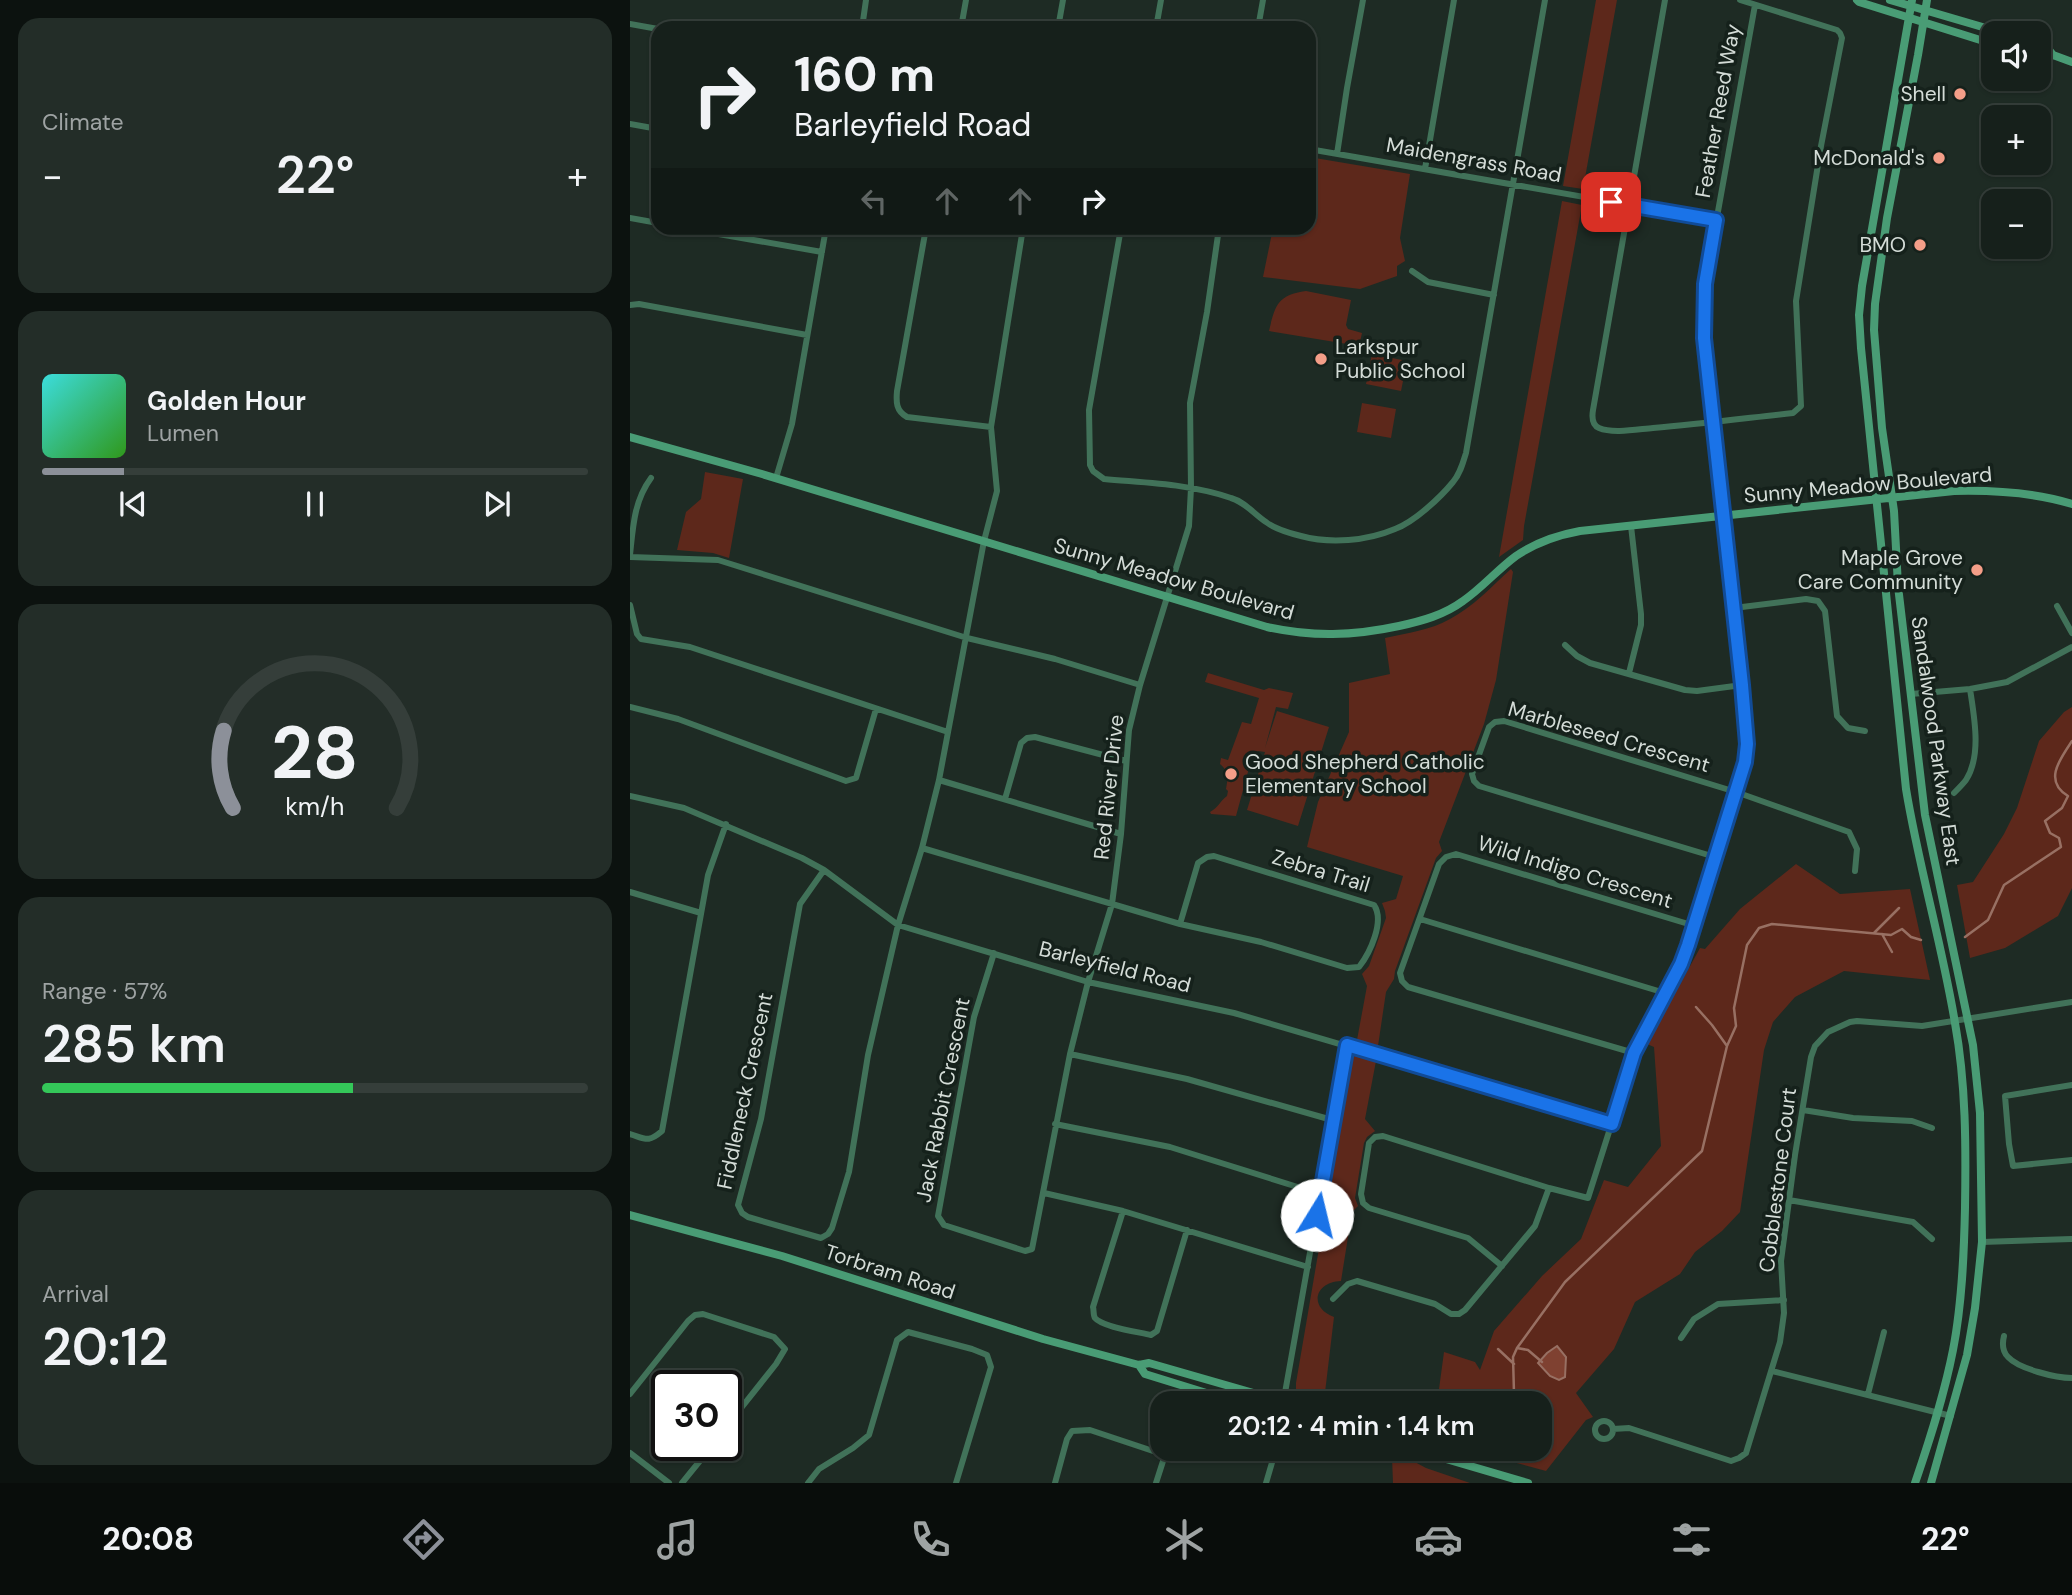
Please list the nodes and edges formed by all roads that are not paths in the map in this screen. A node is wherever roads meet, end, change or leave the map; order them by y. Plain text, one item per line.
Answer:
1 (866, 0) edge
2 (966, 0) edge
3 (1063, 0) edge
4 (1161, 0) edge
5 (1263, 0) edge
6 (1363, 0) edge
7 (1454, 0) edge
8 (1545, 0) edge
9 (1665, 0) edge
10 (1740, 0) edge
11 (1857, 0) edge
12 (1891, 0) edge
13 (1927, 0) edge
14 (1911, 3) edge
15 (1755, 5) junction
16 (1925, 10) junction
17 (1909, 18) junction
18 (863, 21) edge
19 (962, 21) edge
20 (1059, 21) edge
21 (1157, 21) edge
22 (1259, 21) edge
23 (1923, 22) junction
24 (630, 24) edge
25 (1981, 27) edge
26 (651, 28) edge
27 (1981, 40) edge
28 (2051, 52) edge
29 (2053, 55) joint
30 (2072, 62) edge
31 (630, 124) edge
32 (651, 128) edge
33 (1316, 150) edge
34 (1338, 154) junction
35 (1425, 169) junction
36 (1514, 185) junction
37 (1630, 205) junction
38 (630, 218) edge
39 (1716, 220) junction
40 (651, 222) edge
41 (724, 235) edge
42 (825, 235) edge
43 (925, 235) edge
44 (1022, 235) edge
45 (1120, 235) edge
46 (1218, 235) edge
47 (822, 252) junction
48 (1412, 271) dead end
49 (1494, 295) junction
50 (630, 305) edge
51 (807, 335) junction
52 (1713, 422) junction
53 (991, 427) junction
54 (630, 437) edge
55 (651, 478) dead end
56 (776, 478) junction
57 (1191, 488) junction
58 (1892, 498) junction
59 (1876, 499) junction
60 (2072, 504) edge
61 (1724, 516) junction
62 (1631, 526) junction
63 (984, 541) junction
64 (630, 556) edge
65 (1168, 597) junction
66 (630, 604) edge
67 (2057, 606) dead end
68 (1734, 608) junction
69 (2072, 633) edge
70 (967, 638) junction
71 (1565, 645) dead end
72 (2072, 647) edge
73 (1629, 673) junction
74 (1140, 685) junction
75 (1742, 685) junction
76 (1970, 689) junction
77 (1911, 694) junction
78 (630, 708) edge
79 (876, 709) junction
80 (1864, 731) dead end
81 (948, 732) junction
82 (1126, 761) junction
83 (939, 780) junction
84 (1736, 792) junction
85 (1954, 793) dead end
86 (630, 796) edge
87 (1005, 799) junction
88 (726, 824) junction
89 (1121, 834) junction
90 (922, 849) junction
91 (1715, 857) junction
92 (824, 870) junction
93 (1855, 871) dead end
94 (630, 892) edge
95 (1112, 904) junction
96 (701, 913) junction
97 (1420, 919) junction
98 (1180, 924) junction
99 (898, 925) junction
100 (1695, 926) junction
101 (994, 953) junction
102 (1088, 982) junction
103 (1665, 993) junction
104 (2072, 1002) edge
105 (1961, 1019) junction
106 (1347, 1045) junction
107 (1634, 1053) junction
108 (1070, 1054) junction
109 (2072, 1085) edge
110 (1803, 1110) junction
111 (1332, 1120) junction
112 (1055, 1124) junction
113 (1612, 1124) junction
114 (1932, 1128) dead end
115 (630, 1134) edge
116 (2072, 1160) edge
117 (1549, 1188) junction
118 (1044, 1193) junction
119 (1320, 1194) junction
120 (1789, 1200) junction
121 (1123, 1211) junction
122 (630, 1215) edge
123 (1187, 1230) junction
124 (1932, 1239) dead end
125 (2072, 1239) edge
126 (1982, 1242) junction
127 (1502, 1266) junction
128 (1308, 1267) junction
129 (1333, 1298) dead end
130 (1784, 1300) junction
131 (1884, 1332) dead end
132 (2004, 1336) dead end
133 (1681, 1338) dead end
134 (1139, 1365) junction
135 (1772, 1371) junction
136 (2072, 1378) edge
137 (1200, 1391) edge
138 (1247, 1391) edge
139 (1285, 1391) edge
140 (630, 1394) edge
141 (1868, 1394) junction
142 (742, 1407) edge
143 (1938, 1412) junction
144 (1951, 1416) junction
145 (1612, 1429) dead end
146 (630, 1453) edge
147 (700, 1461) edge
148 (1272, 1461) edge
149 (1453, 1461) edge
150 (669, 1483) edge
151 (682, 1483) edge
152 (808, 1483) edge
153 (956, 1483) edge
154 (1055, 1483) edge
155 (1156, 1483) edge
156 (1266, 1483) edge
157 (1528, 1483) edge
158 (1915, 1483) edge
159 (1931, 1483) edge

1 - 18 street
2 - 19 street
3 - 20 street
4 - 21 street
5 - 22 street
6 - 34 street
7 - 35 street
8 - 36 street
9 - 37 street
10 - 15 street
11 - 17 main road
12 - 14 main road
13 - 16 main road, Sandalwood Parkway East
14 - 16 main road
14 - 17 main road, Sandalwood Parkway East
15 - 39 street, Feather Reed Way
15 - 52 street
16 - 23 main road, Sandalwood Parkway East
16 - 25 main road
17 - 23 main road
17 - 59 main road, Sandalwood Parkway East
23 - 27 main road
23 - 58 main road, Sandalwood Parkway East
24 - 26 street
28 - 29 main road
29 - 30 main road
31 - 32 street
33 - 34 street, Maidengrass Road
34 - 35 street, Maidengrass Road
35 - 36 street, Maidengrass Road
36 - 37 street, Maidengrass Road
36 - 49 street
37 - 39 street, Maidengrass Road
37 - 52 street
38 - 40 street
39 - 52 street, Feather Reed Way
41 - 47 street
42 - 47 street
43 - 53 street
44 - 53 street
45 - 57 street
46 - 57 street, Red River Drive
47 - 51 street
48 - 49 street
49 - 57 street
50 - 51 street
51 - 56 street
52 - 61 street, Feather Reed Way
53 - 63 street
54 - 56 main road, Sunny Meadow Boulevard
55 - 64 street
56 - 63 main road, Sunny Meadow Boulevard
57 - 65 street, Red River Drive
58 - 59 main road, Sunny Meadow Boulevard
58 - 60 main road, Sunny Meadow Boulevard
58 - 77 main road, Sandalwood Parkway East
59 - 61 main road, Sunny Meadow Boulevard
59 - 105 main road, Sandalwood Parkway East
61 - 62 main road, Sunny Meadow Boulevard
61 - 68 street, Feather Reed Way
62 - 65 main road, Sunny Meadow Boulevard
62 - 73 street
63 - 65 main road, Sunny Meadow Boulevard
63 - 70 street
64 - 70 street
65 - 74 street, Red River Drive
66 - 79 street
67 - 69 street
68 - 75 street, Feather Reed Way
68 - 80 street
70 - 74 street
70 - 81 street
71 - 73 street
72 - 76 street
73 - 75 street
74 - 82 street, Red River Drive
75 - 84 street, Feather Reed Way
76 - 77 street
76 - 85 street
77 - 105 main road, Sandalwood Parkway East
78 - 79 street
79 - 81 street
81 - 83 street
82 - 87 street
82 - 89 street, Red River Drive
83 - 87 street
83 - 90 street
84 - 91 street, Feather Reed Way
84 - 91 street, Marbleseed Crescent
84 - 93 street
86 - 88 street, Barleyfield Road
87 - 89 street
88 - 92 street, Barleyfield Road
88 - 96 street
89 - 95 street, Red River Drive
90 - 95 street, Zebra Trail
90 - 99 street
91 - 100 street, Feather Reed Way
92 - 99 street, Barleyfield Road
92 - 99 street, Fiddleneck Crescent
94 - 96 street
95 - 98 street, Zebra Trail
95 - 102 street, Red River Drive
96 - 115 street
97 - 100 street, Wild Indigo Crescent
97 - 103 street
97 - 107 street, Wild Indigo Crescent
98 - 98 street, Zebra Trail
99 - 101 street, Barleyfield Road
100 - 103 street, Feather Reed Way
101 - 102 street, Barleyfield Road
101 - 118 street, Jack Rabbit Crescent
102 - 106 street, Barleyfield Road
102 - 108 street, Jack Rabbit Crescent
103 - 107 street, Feather Reed Way
104 - 105 street, Cobblestone Court
105 - 110 street, Cobblestone Court
105 - 126 main road, Sandalwood Parkway East
105 - 143 main road, Sandalwood Parkway East
106 - 111 street
106 - 113 street, Barleyfield Road
107 - 113 street, Feather Reed Way
108 - 111 street
108 - 112 street, Jack Rabbit Crescent
109 - 116 street
110 - 114 street
110 - 120 street, Cobblestone Court
111 - 119 street
112 - 118 street, Jack Rabbit Crescent
112 - 119 street
113 - 117 street, Feather Reed Way
117 - 127 street
117 - 127 street
118 - 121 street
119 - 128 street
120 - 124 street
120 - 130 street, Cobblestone Court
121 - 123 street
121 - 123 street
122 - 134 main road, Torbram Road
123 - 128 street
125 - 126 street
126 - 144 main road, Sandalwood Parkway East
127 - 129 street
128 - 139 street
130 - 133 street
130 - 135 street, Cobblestone Court
131 - 141 street
132 - 136 street
134 - 137 main road, Torbram Road
134 - 138 main road, Torbram Road
135 - 141 street
135 - 145 street, Cobblestone Court
140 - 142 street
141 - 143 street
143 - 144 street
143 - 158 main road, Sandalwood Parkway East
144 - 159 main road, Sandalwood Parkway East
146 - 150 street
147 - 151 street
148 - 156 street
149 - 157 main road
152 - 153 street
154 - 155 street

